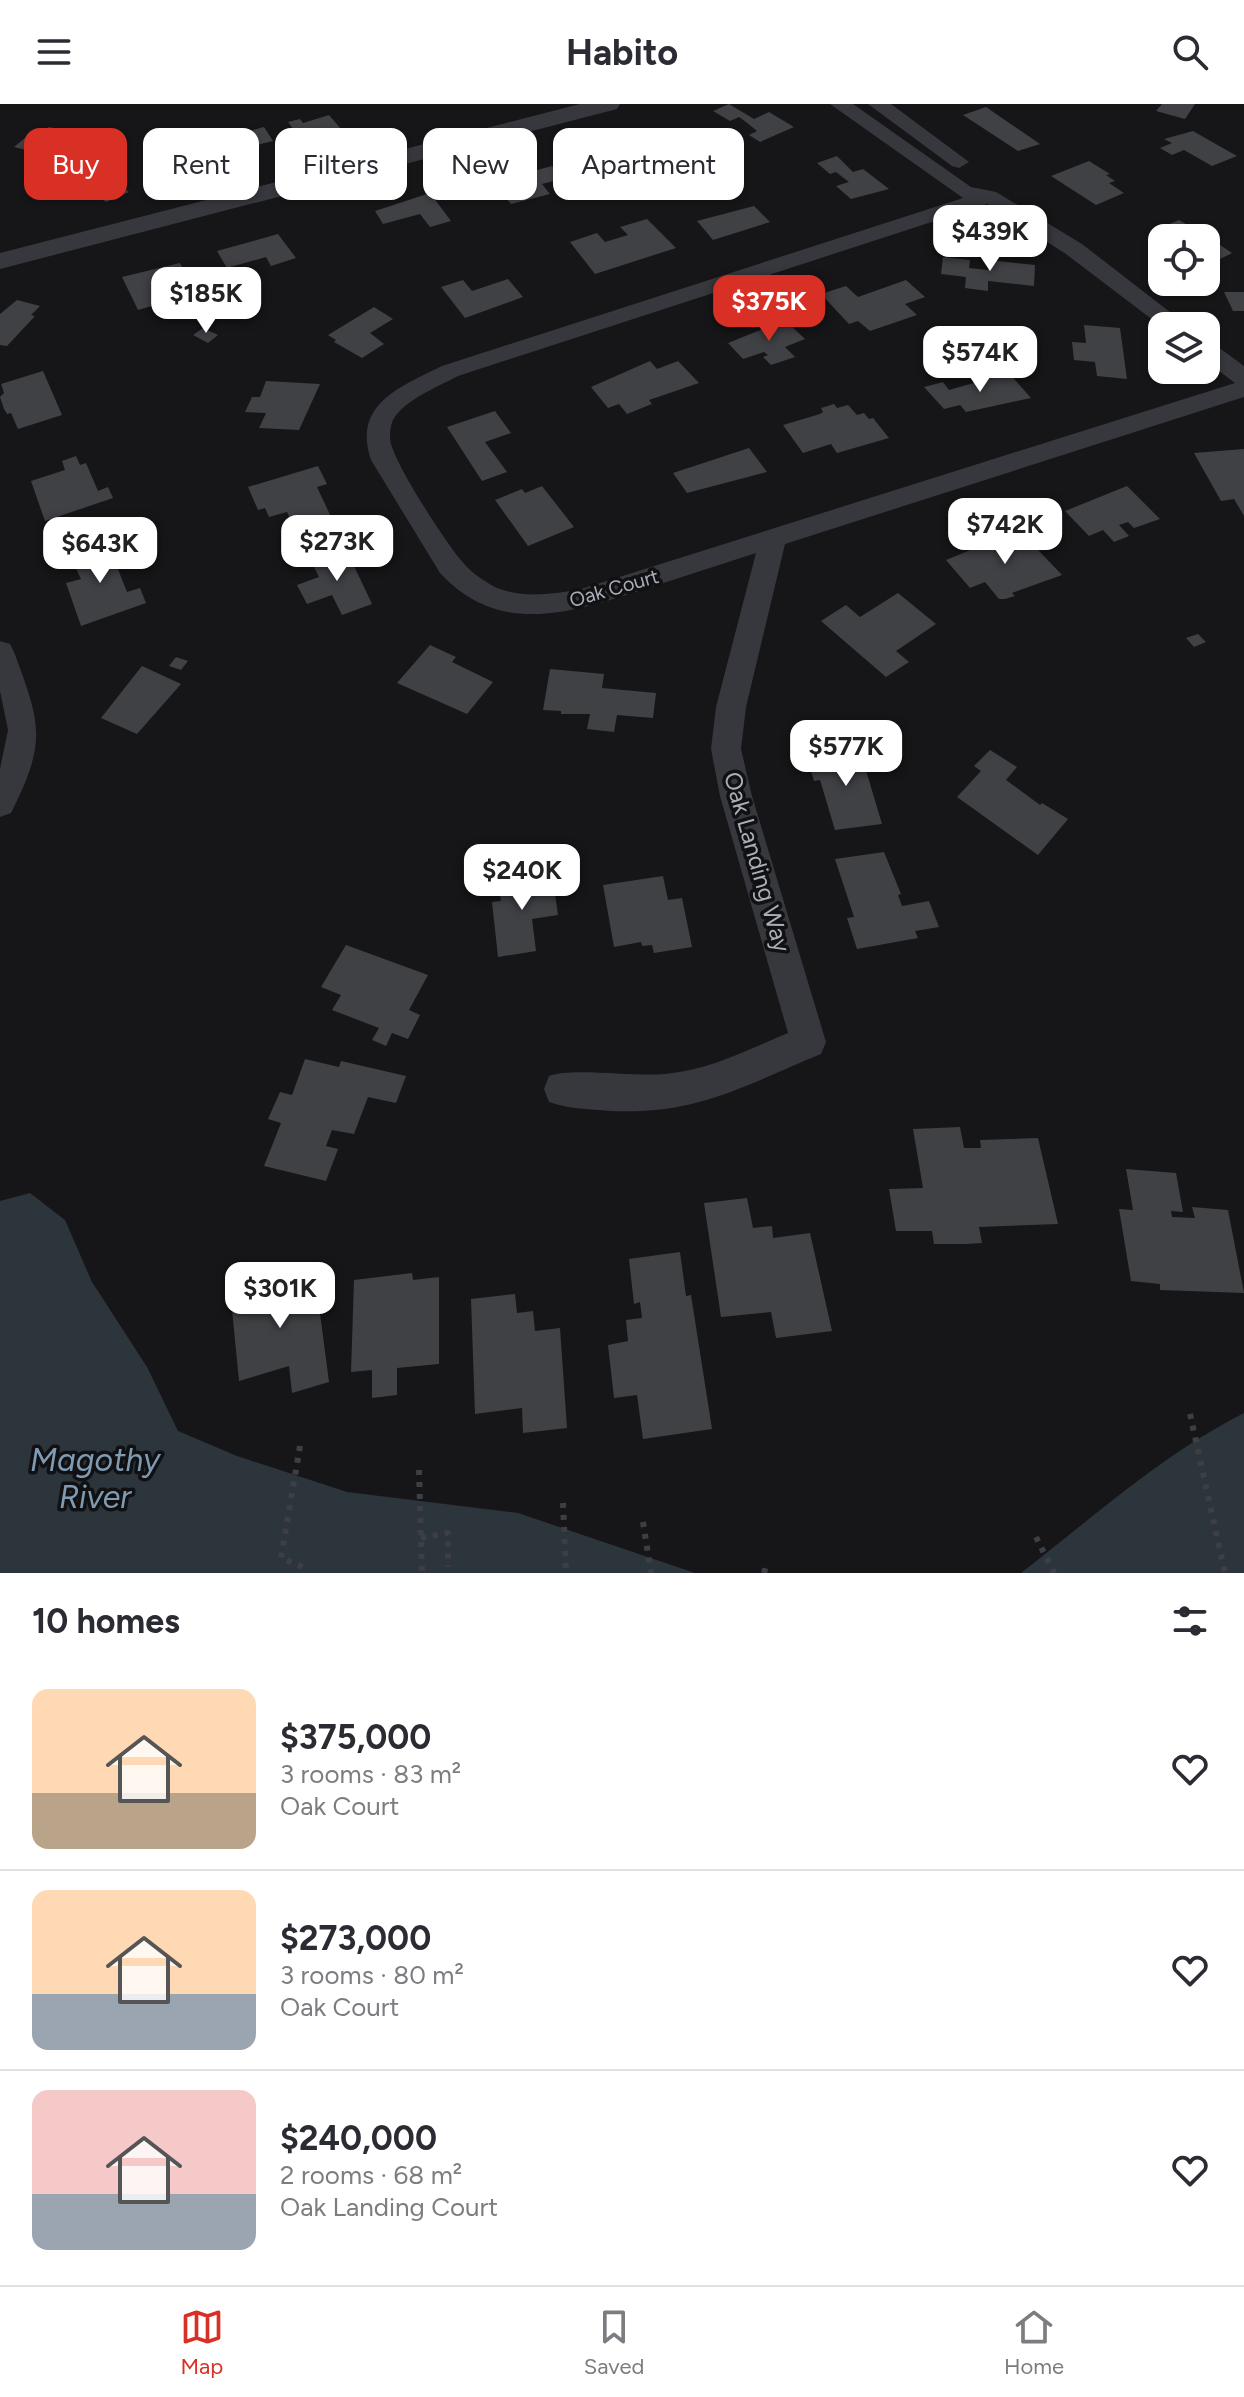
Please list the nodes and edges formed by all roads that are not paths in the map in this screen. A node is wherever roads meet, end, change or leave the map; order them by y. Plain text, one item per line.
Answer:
1 (608, 104) edge
2 (840, 104) edge
3 (878, 104) edge
4 (989, 196) junction
5 (1, 257) edge
6 (1157, 312) edge
7 (1220, 360) edge
8 (1244, 378) edge
9 (1244, 389) edge
10 (773, 540) junction
11 (0, 652) edge
12 (0, 804) edge
13 (562, 1089) dead end

1 - 5 street
2 - 4 street
3 - 4 street
4 - 6 street
4 - 10 street, Oak Court
7 - 8 street
9 - 10 street, Oak Court
10 - 13 street, Oak Landing Way
11 - 12 street

